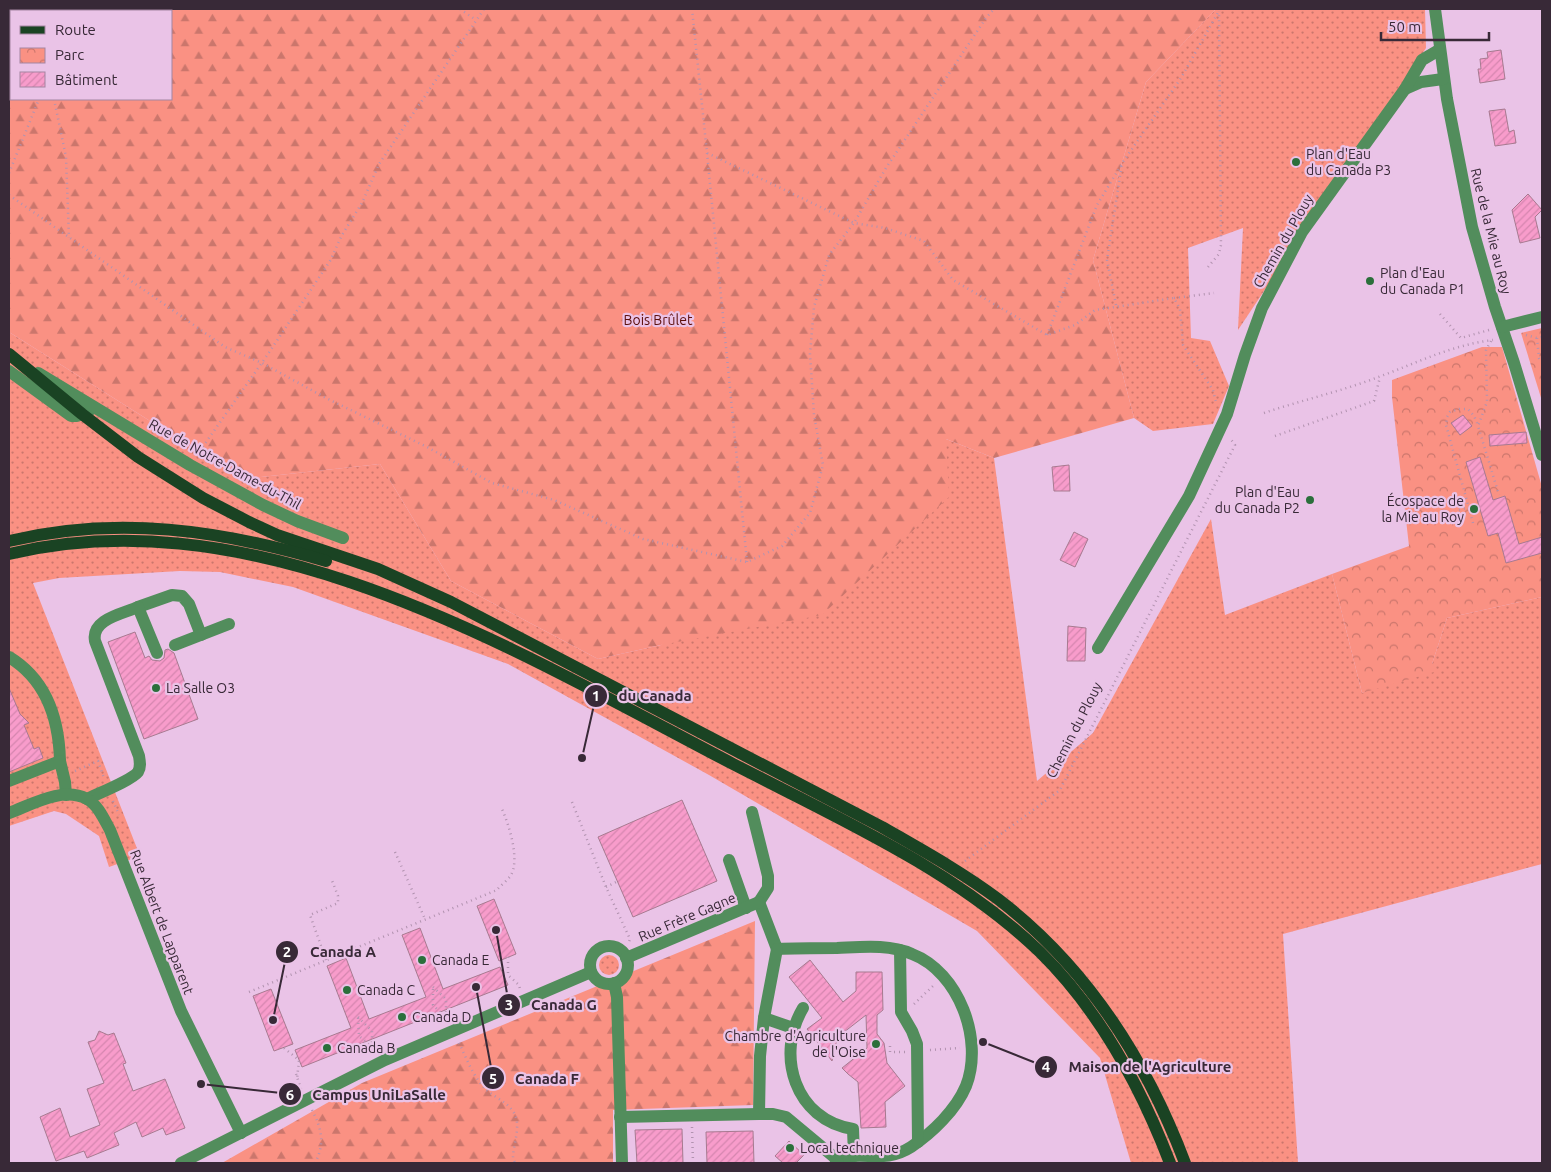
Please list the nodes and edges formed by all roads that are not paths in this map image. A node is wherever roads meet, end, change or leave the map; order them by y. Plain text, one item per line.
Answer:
1 (1435, 9) edge
2 (1439, 50) junction
3 (1444, 79) junction
4 (1405, 89) junction
5 (1542, 317) edge
6 (1497, 331) junction
7 (10, 356) edge
8 (9, 370) edge
9 (96, 408) junction
10 (82, 414) junction
11 (1542, 455) edge
12 (343, 538) dead end
13 (9, 542) edge
14 (37, 549) junction
15 (9, 554) edge
16 (9, 559) edge
17 (138, 607) junction
18 (478, 617) junction
19 (229, 624) dead end
20 (202, 635) junction
21 (175, 645) dead end
22 (1098, 648) dead end
23 (157, 653) dead end
24 (9, 657) edge
25 (60, 761) junction
26 (9, 781) edge
27 (66, 795) junction
28 (86, 798) junction
29 (752, 812) dead end
30 (9, 813) edge
31 (729, 860) dead end
32 (760, 902) junction
33 (746, 908) junction
34 (776, 949) junction
35 (900, 950) junction
36 (626, 958) junction
37 (592, 972) junction
38 (614, 983) junction
39 (803, 1008) dead end
40 (764, 1018) junction
41 (793, 1028) junction
42 (759, 1114) junction
43 (620, 1117) junction
44 (241, 1133) junction
45 (918, 1142) junction
46 (854, 1156) junction
47 (838, 1162) edge
48 (181, 1163) edge
49 (622, 1163) edge
50 (1170, 1163) edge
51 (1184, 1163) edge

1 - 2 street, Rue de la Mie au Roy
2 - 3 street, Rue de la Mie au Roy
2 - 4 street, Chemin du Plouy
3 - 4 street
3 - 6 street, Rue de la Mie au Roy
4 - 22 street, Chemin du Plouy
5 - 6 street
6 - 11 street, Rue de la Mie au Roy
7 - 9 street, Rue de Notre-Dame-du-Thil
7 - 10 main road, Rue de Notre-Dame-du-Thil
8 - 10 street
9 - 10 street
9 - 12 street, Rue de Notre-Dame-du-Thil
10 - 18 main road, Rue de Notre-Dame-du-Thil
13 - 18 main road
14 - 15 main road
14 - 16 main road
14 - 50 main road
17 - 20 street
17 - 23 street
17 - 28 street
18 - 51 main road
19 - 20 street
20 - 21 street
24 - 25 street
25 - 26 street
25 - 27 street
27 - 28 street
27 - 30 street
28 - 44 street, Rue Albert de Lapparent
29 - 32 street
31 - 33 street
32 - 33 street, Rue Frère Gagne
32 - 34 street
33 - 36 street, Rue Frère Gagne
34 - 35 street
34 - 40 street
35 - 45 street
35 - 45 street
36 - 37 street, Rue Frère Gagne
36 - 38 street
37 - 38 street
37 - 44 street
38 - 43 street
39 - 41 street
40 - 41 street
40 - 42 street
41 - 46 street
42 - 43 street
42 - 47 street
43 - 49 street
44 - 48 street
45 - 46 street
46 - 47 street

